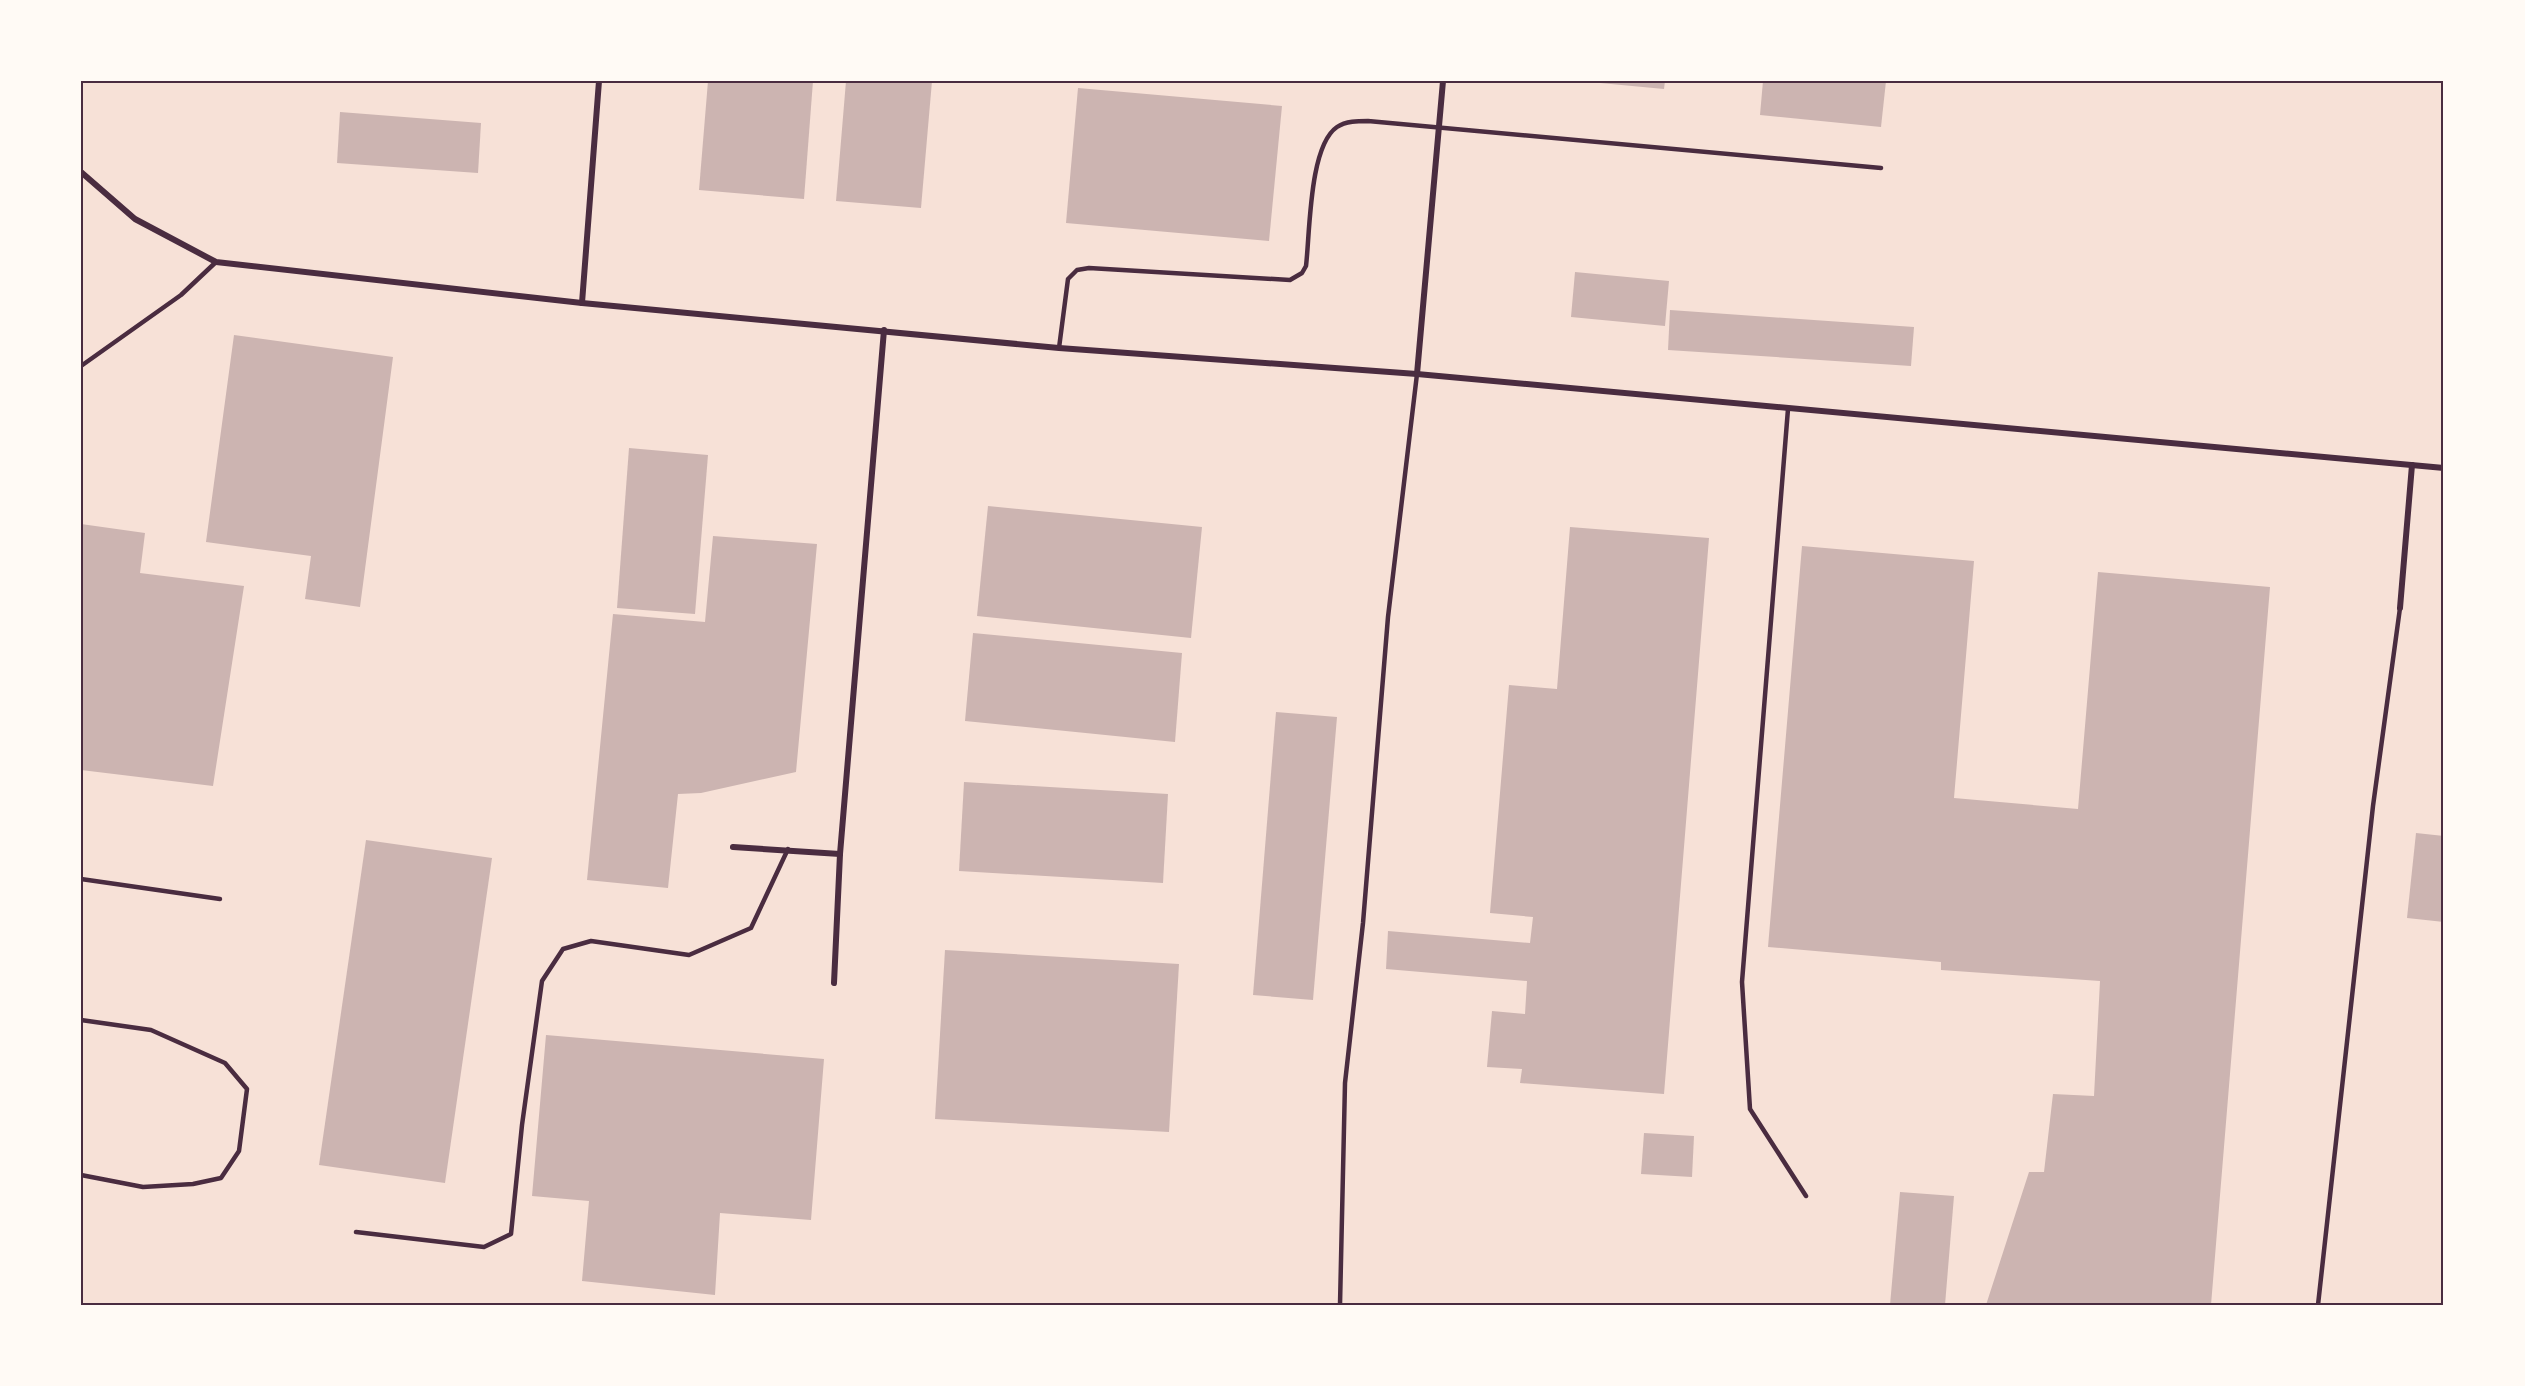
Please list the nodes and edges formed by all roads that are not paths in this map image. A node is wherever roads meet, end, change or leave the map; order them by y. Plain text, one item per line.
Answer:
1 (599, 81) edge
2 (1443, 81) edge
3 (1439, 128) junction
4 (1881, 168) dead end
5 (81, 172) edge
6 (216, 262) junction
7 (582, 303) junction
8 (884, 330) junction
9 (1059, 348) junction
10 (81, 366) edge
11 (1417, 374) junction
12 (1788, 409) junction
13 (2412, 465) junction
14 (2444, 468) edge
15 (2400, 608) joint
16 (733, 847) dead end
17 (788, 849) junction
18 (840, 854) junction
19 (81, 879) edge
20 (220, 899) dead end
21 (834, 983) dead end
22 (81, 1020) edge
23 (81, 1175) edge
24 (1806, 1196) dead end
25 (356, 1232) dead end
26 (1340, 1305) edge
27 (2318, 1305) edge

1 - 7 street
2 - 3 street
3 - 4 lane
3 - 9 lane
3 - 11 street
5 - 6 street
6 - 7 street
6 - 10 lane
7 - 8 street
8 - 9 street
8 - 18 street
9 - 11 street
11 - 12 street
11 - 26 lane
12 - 13 street
12 - 24 lane
13 - 14 street
13 - 15 street
15 - 27 lane
16 - 17 street
17 - 18 street
17 - 25 lane
18 - 21 street
19 - 20 lane
22 - 23 lane

